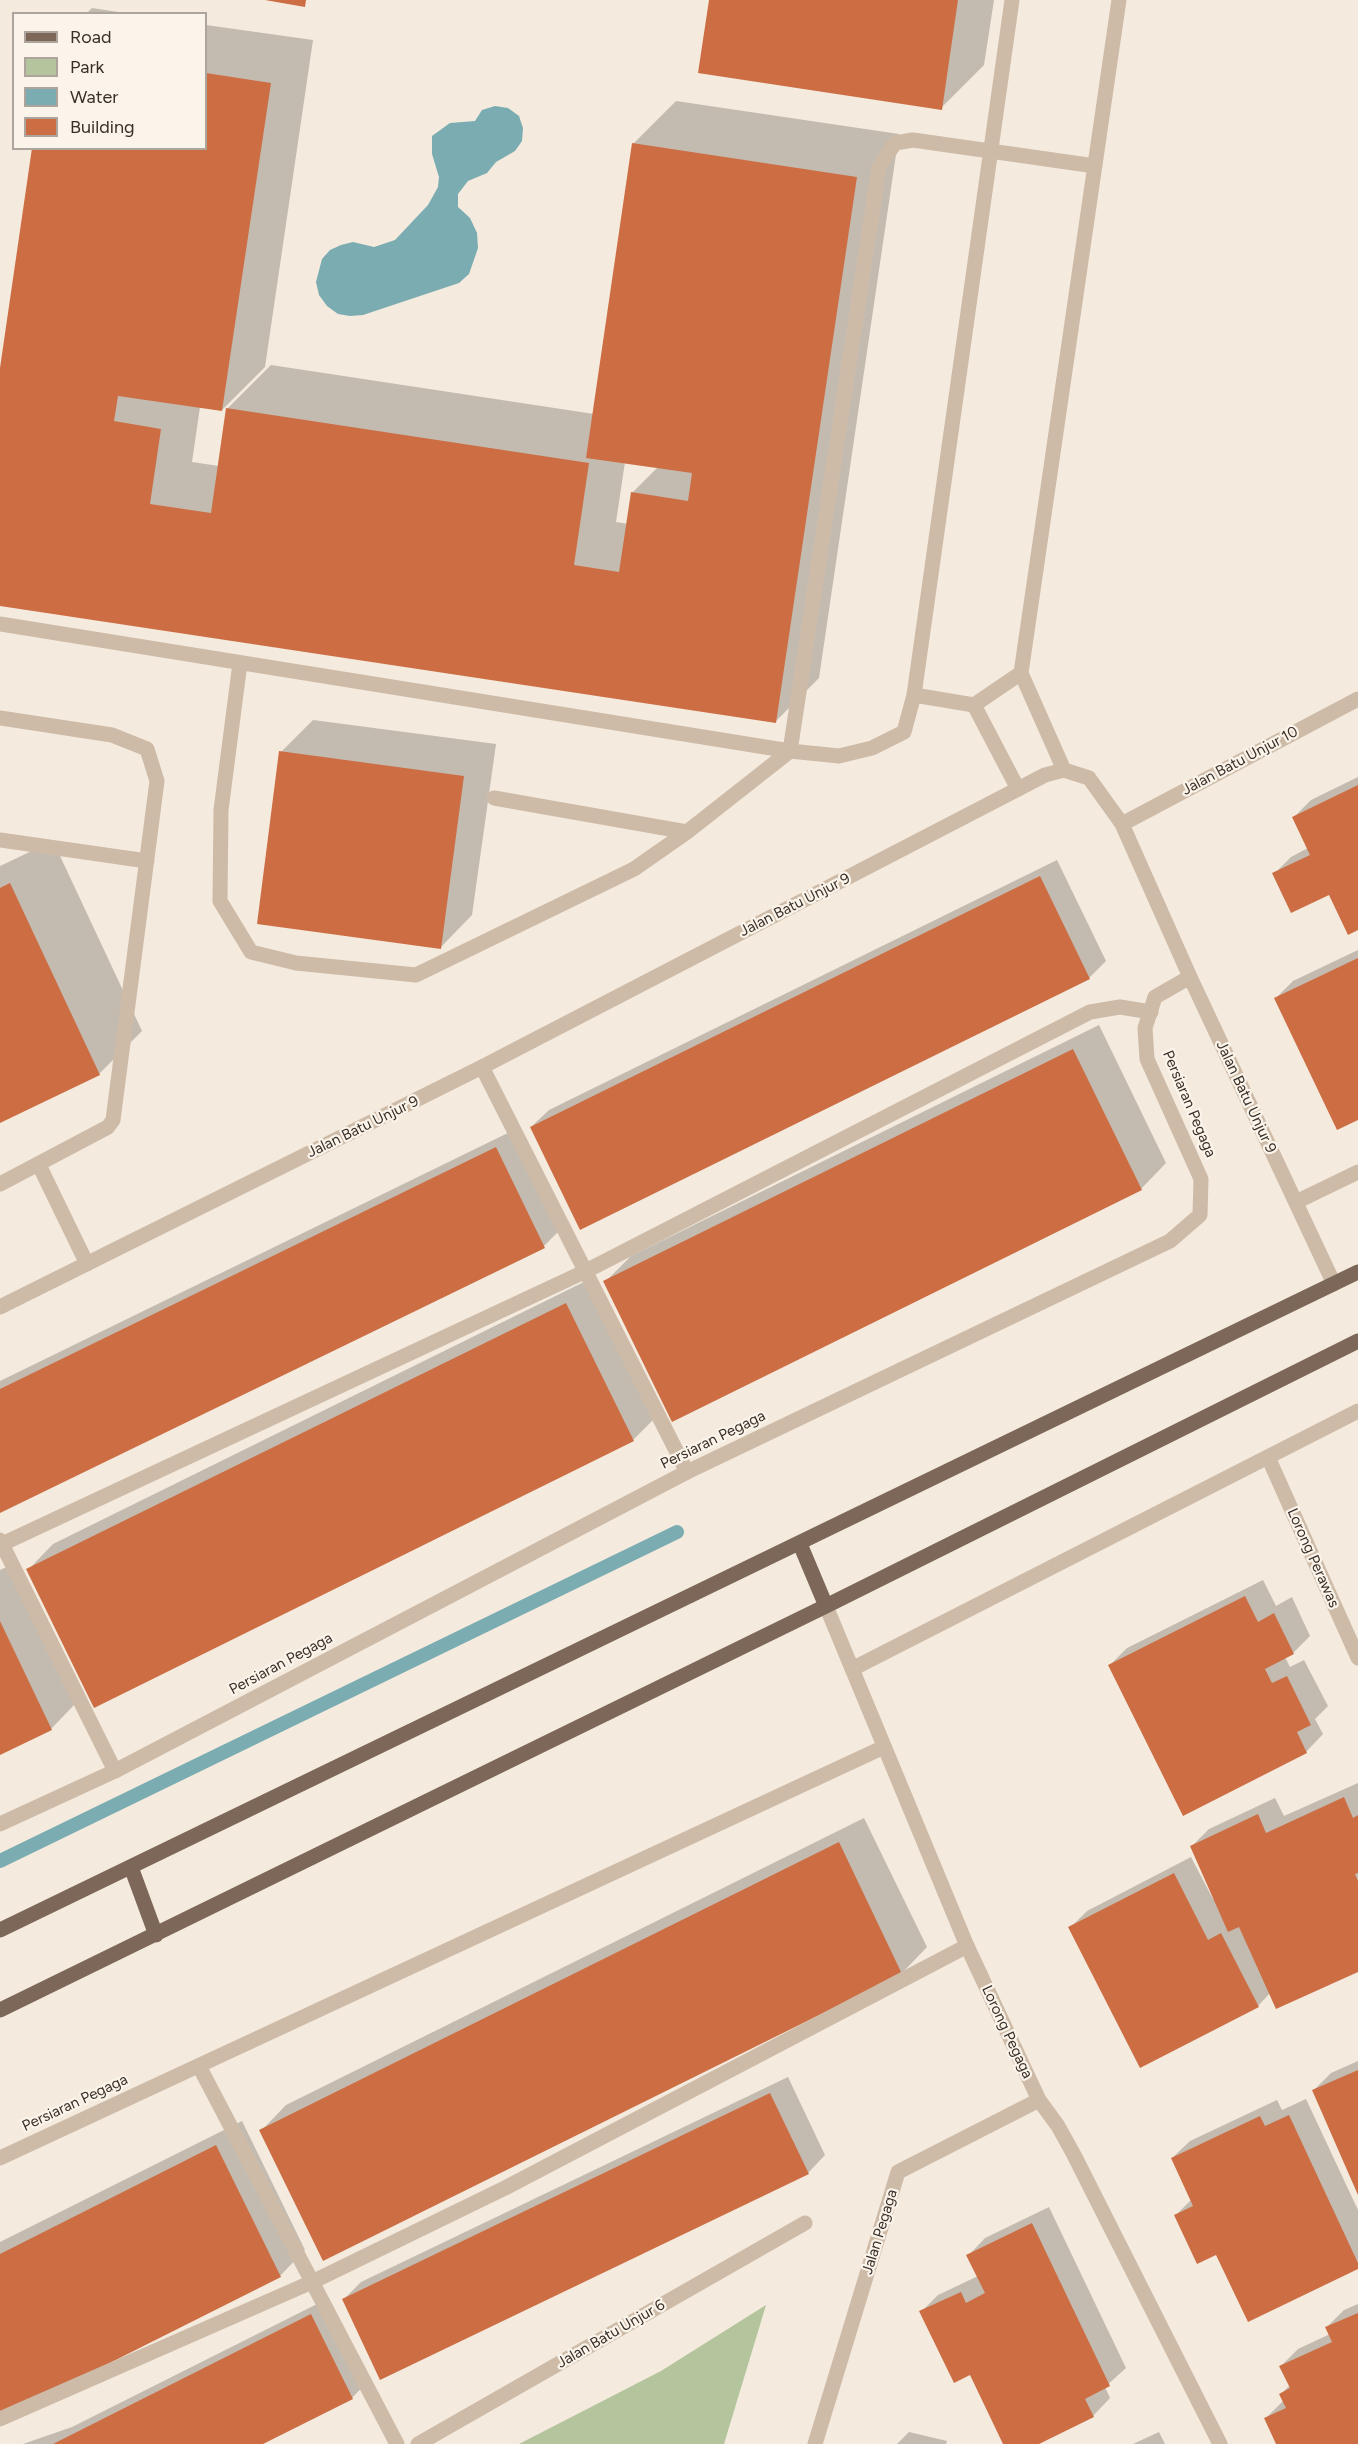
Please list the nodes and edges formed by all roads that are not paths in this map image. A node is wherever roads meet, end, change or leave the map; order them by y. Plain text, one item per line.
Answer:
1 (1012, 0) edge
2 (1119, 0) edge
3 (991, 151) junction
4 (1095, 166) junction
5 (0, 624) edge
6 (240, 663) junction
7 (1021, 673) junction
8 (914, 695) junction
9 (1358, 699) edge
10 (974, 705) junction
11 (0, 718) edge
12 (790, 751) junction
13 (1064, 770) junction
14 (1018, 789) junction
15 (495, 798) dead end
16 (1122, 824) junction
17 (687, 832) junction
18 (0, 840) edge
19 (147, 861) junction
20 (1190, 977) junction
21 (1150, 1012) junction
22 (482, 1067) junction
23 (39, 1165) junction
24 (1358, 1172) edge
25 (0, 1184) edge
26 (1296, 1202) junction
27 (87, 1264) junction
28 (586, 1271) junction
29 (1358, 1272) edge
30 (1334, 1284) junction
31 (0, 1307) edge
32 (1358, 1341) edge
33 (1358, 1411) edge
34 (1268, 1457) junction
35 (687, 1472) junction
36 (1, 1543) edge
37 (800, 1544) junction
38 (826, 1606) junction
39 (1358, 1658) edge
40 (852, 1669) junction
41 (884, 1747) junction
42 (115, 1771) junction
43 (0, 1824) edge
44 (131, 1867) junction
45 (0, 1930) edge
46 (156, 1935) junction
47 (967, 1946) junction
48 (0, 2010) edge
49 (199, 2066) junction
50 (1039, 2100) junction
51 (0, 2158) edge
52 (805, 2223) dead end
53 (312, 2282) junction
54 (0, 2419) edge
55 (397, 2444) edge
56 (418, 2444) edge
57 (815, 2444) edge
58 (1220, 2444) edge

1 - 3 street
2 - 4 street
3 - 4 street
3 - 8 street
3 - 12 street
4 - 7 street
5 - 6 street
6 - 12 street
6 - 17 street
7 - 10 street
7 - 13 street
8 - 10 street
8 - 12 street
9 - 16 street, Jalan Batu Unjur 10
10 - 14 street
11 - 19 street
12 - 17 street
13 - 14 street, Jalan Batu Unjur 9
13 - 16 street, Jalan Batu Unjur 9
14 - 22 street, Jalan Batu Unjur 9
15 - 17 street
16 - 20 street, Jalan Batu Unjur 9
18 - 19 street
19 - 23 street
20 - 21 street
20 - 26 street, Jalan Batu Unjur 9
21 - 28 street
21 - 35 street, Persiaran Pegaga
22 - 27 street, Jalan Batu Unjur 9
22 - 28 street
23 - 25 street
23 - 27 street
24 - 26 street
26 - 30 street, Jalan Batu Unjur 9
27 - 31 street, Jalan Batu Unjur 9
28 - 35 street
28 - 36 street
29 - 30 main road
30 - 37 main road
32 - 38 main road
33 - 34 street
34 - 39 street, Lorong Perawas
34 - 40 street
35 - 42 street, Persiaran Pegaga
36 - 42 street
37 - 38 main road
37 - 44 main road
38 - 40 street, Lorong Pegaga
38 - 46 main road
40 - 41 street, Lorong Pegaga
41 - 47 street, Lorong Pegaga
41 - 49 street, Persiaran Pegaga
42 - 43 street, Persiaran Pegaga
44 - 45 main road
44 - 46 main road
46 - 48 main road
47 - 50 street, Lorong Pegaga
47 - 53 street
49 - 51 street, Persiaran Pegaga
49 - 53 street
50 - 57 street, Jalan Pegaga
50 - 58 street, Lorong Pegaga
52 - 56 street, Jalan Batu Unjur 6
53 - 54 street
53 - 55 street

